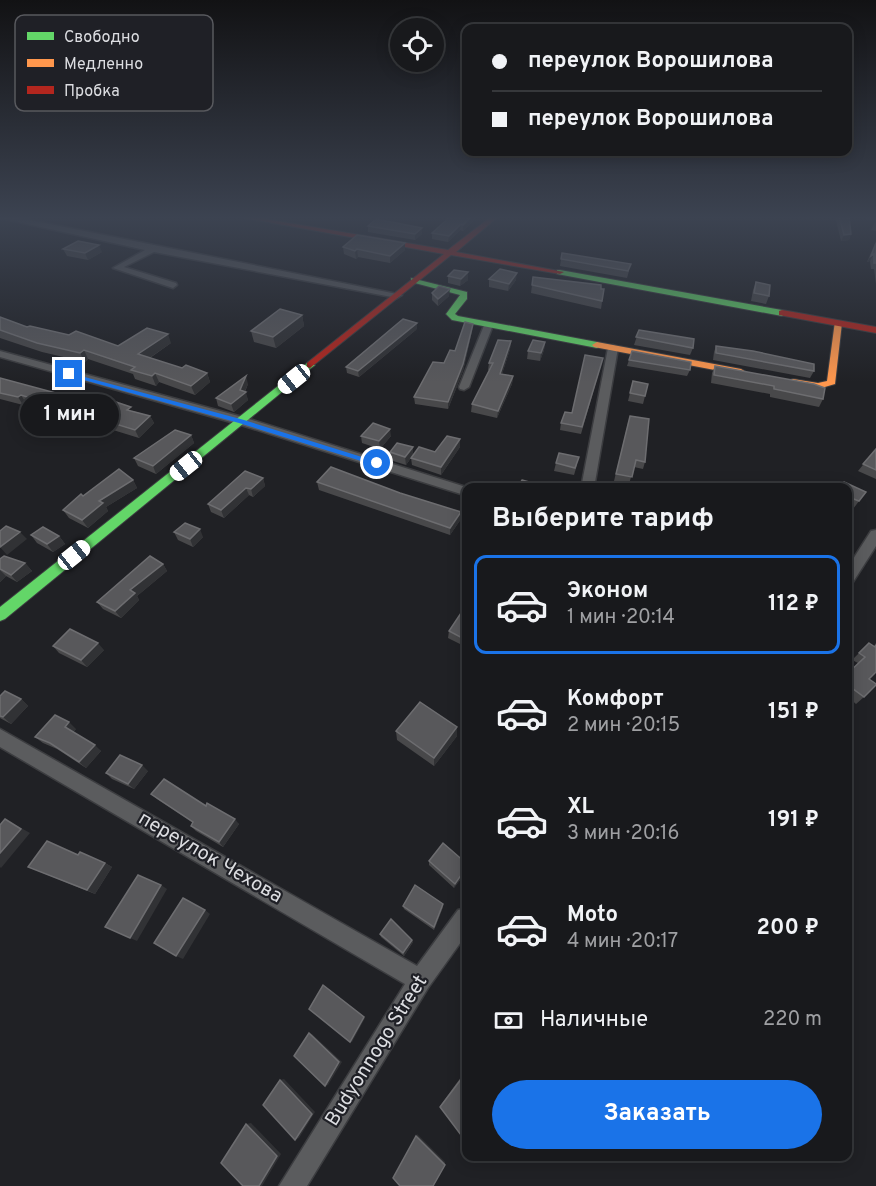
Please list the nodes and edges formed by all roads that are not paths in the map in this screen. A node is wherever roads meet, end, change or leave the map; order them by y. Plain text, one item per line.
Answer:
1 (128, 271) edge
2 (272, 271) edge
3 (426, 271) edge
4 (557, 271) edge
5 (414, 280) junction
6 (173, 285) dead end
7 (397, 295) junction
8 (838, 323) junction
9 (488, 325) junction
10 (876, 330) edge
11 (613, 348) junction
12 (0, 354) edge
13 (760, 376) edge
14 (782, 380) edge
15 (464, 387) dead end
16 (242, 421) junction
17 (588, 483) edge
18 (462, 489) edge
19 (876, 535) edge
20 (852, 572) edge
21 (0, 615) edge
22 (0, 737) edge
23 (462, 923) edge
24 (420, 980) junction
25 (292, 1186) edge

1 - 6 street
2 - 7 street
3 - 5 street
4 - 8 street
5 - 7 street
5 - 9 street
7 - 16 street
8 - 10 street
8 - 14 street
9 - 11 street
9 - 15 street
11 - 13 street
11 - 17 street
12 - 16 street
16 - 18 street
16 - 21 street
19 - 20 street
22 - 24 street, переулок Чехова
23 - 24 street, Budyonnogo Street
24 - 25 street, Budyonnogo Street

